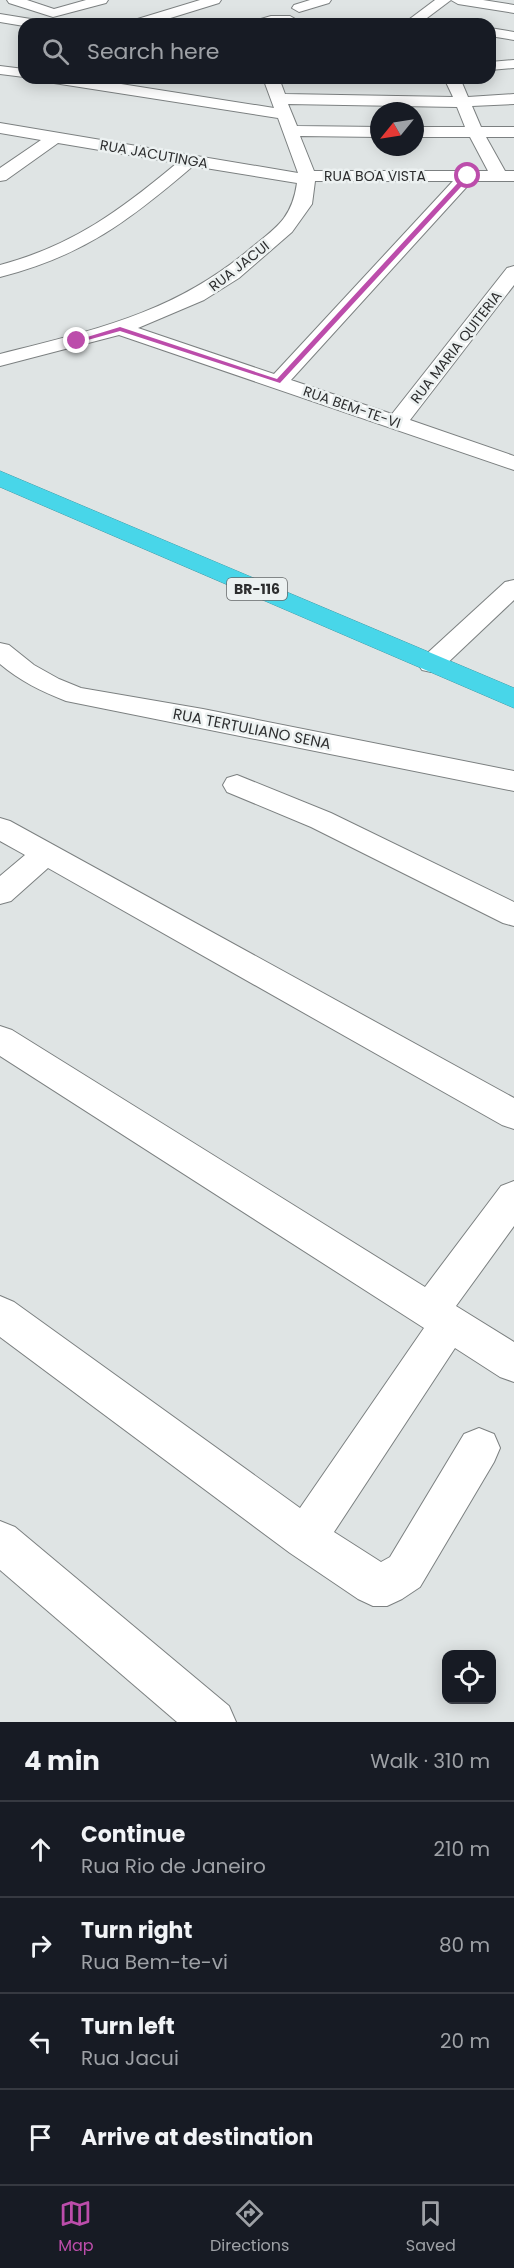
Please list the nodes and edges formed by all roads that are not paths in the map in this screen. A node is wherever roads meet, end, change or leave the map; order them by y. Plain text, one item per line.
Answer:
1 (14, 0) edge
2 (101, 0) edge
3 (214, 0) edge
4 (324, 0) edge
5 (444, 0) edge
6 (458, 0) edge
7 (295, 4) edge
8 (514, 9) edge
9 (0, 18) edge
10 (156, 18) edge
11 (290, 18) edge
12 (418, 18) edge
13 (18, 21) edge
14 (496, 35) edge
15 (514, 36) edge
16 (514, 64) edge
17 (496, 66) edge
18 (0, 70) edge
19 (18, 73) edge
20 (103, 84) edge
21 (273, 84) edge
22 (455, 84) edge
23 (514, 99) edge
24 (463, 102) junction
25 (282, 106) junction
26 (0, 128) edge
27 (292, 131) junction
28 (370, 132) edge
29 (424, 132) edge
30 (514, 132) edge
31 (476, 133) junction
32 (55, 137) junction
33 (189, 160) junction
34 (0, 176) edge
35 (468, 176) junction
36 (506, 176) edge
37 (307, 178) junction
38 (0, 271) edge
39 (514, 272) edge
40 (120, 329) junction
41 (0, 360) edge
42 (278, 382) junction
43 (397, 423) junction
44 (514, 464) edge
45 (0, 478) edge
46 (0, 500) edge
47 (514, 587) edge
48 (0, 651) edge
49 (431, 664) junction
50 (514, 699) edge
51 (514, 719) edge
52 (514, 782) edge
53 (237, 785) dead end
54 (0, 828) edge
55 (46, 854) junction
56 (0, 893) edge
57 (514, 915) edge
58 (0, 1040) edge
59 (514, 1115) edge
60 (514, 1197) edge
61 (0, 1314) edge
62 (440, 1316) junction
63 (514, 1364) edge
64 (479, 1448) dead end
65 (305, 1538) junction
66 (0, 1542) edge
67 (213, 1722) edge

1 - 2 street
3 - 10 street
4 - 7 street
5 - 12 street
6 - 8 street
7 - 11 street
9 - 13 street
14 - 15 street
16 - 17 street
18 - 19 street
20 - 25 street
21 - 25 street
22 - 24 street
23 - 24 street
24 - 25 street
24 - 31 street
25 - 27 street
26 - 32 street, RUA JACUTINGA
27 - 28 street
27 - 37 street
29 - 31 street
30 - 31 street
31 - 36 street
32 - 33 street, RUA JACUTINGA
32 - 34 street
33 - 37 street, RUA JACUTINGA
33 - 38 street
35 - 36 street, RUA BOA VISTA
35 - 37 street, RUA BOA VISTA
35 - 42 street
37 - 40 street, RUA JACUI
39 - 43 street, RUA MARIA QUITERIA
40 - 41 street, RUA JACUI
40 - 42 street, RUA BEM-TE-VI
42 - 43 street, RUA BEM-TE-VI
43 - 44 street, RUA BEM-TE-VI
45 - 49 highway, BR-116
46 - 51 highway
47 - 49 street
48 - 52 street, RUA TERTULIANO SENA
49 - 50 highway, BR-116
53 - 57 street
54 - 55 street
55 - 56 street
55 - 59 street
58 - 62 street
60 - 62 street
61 - 65 street
62 - 63 street
62 - 65 street
64 - 65 street
66 - 67 street

